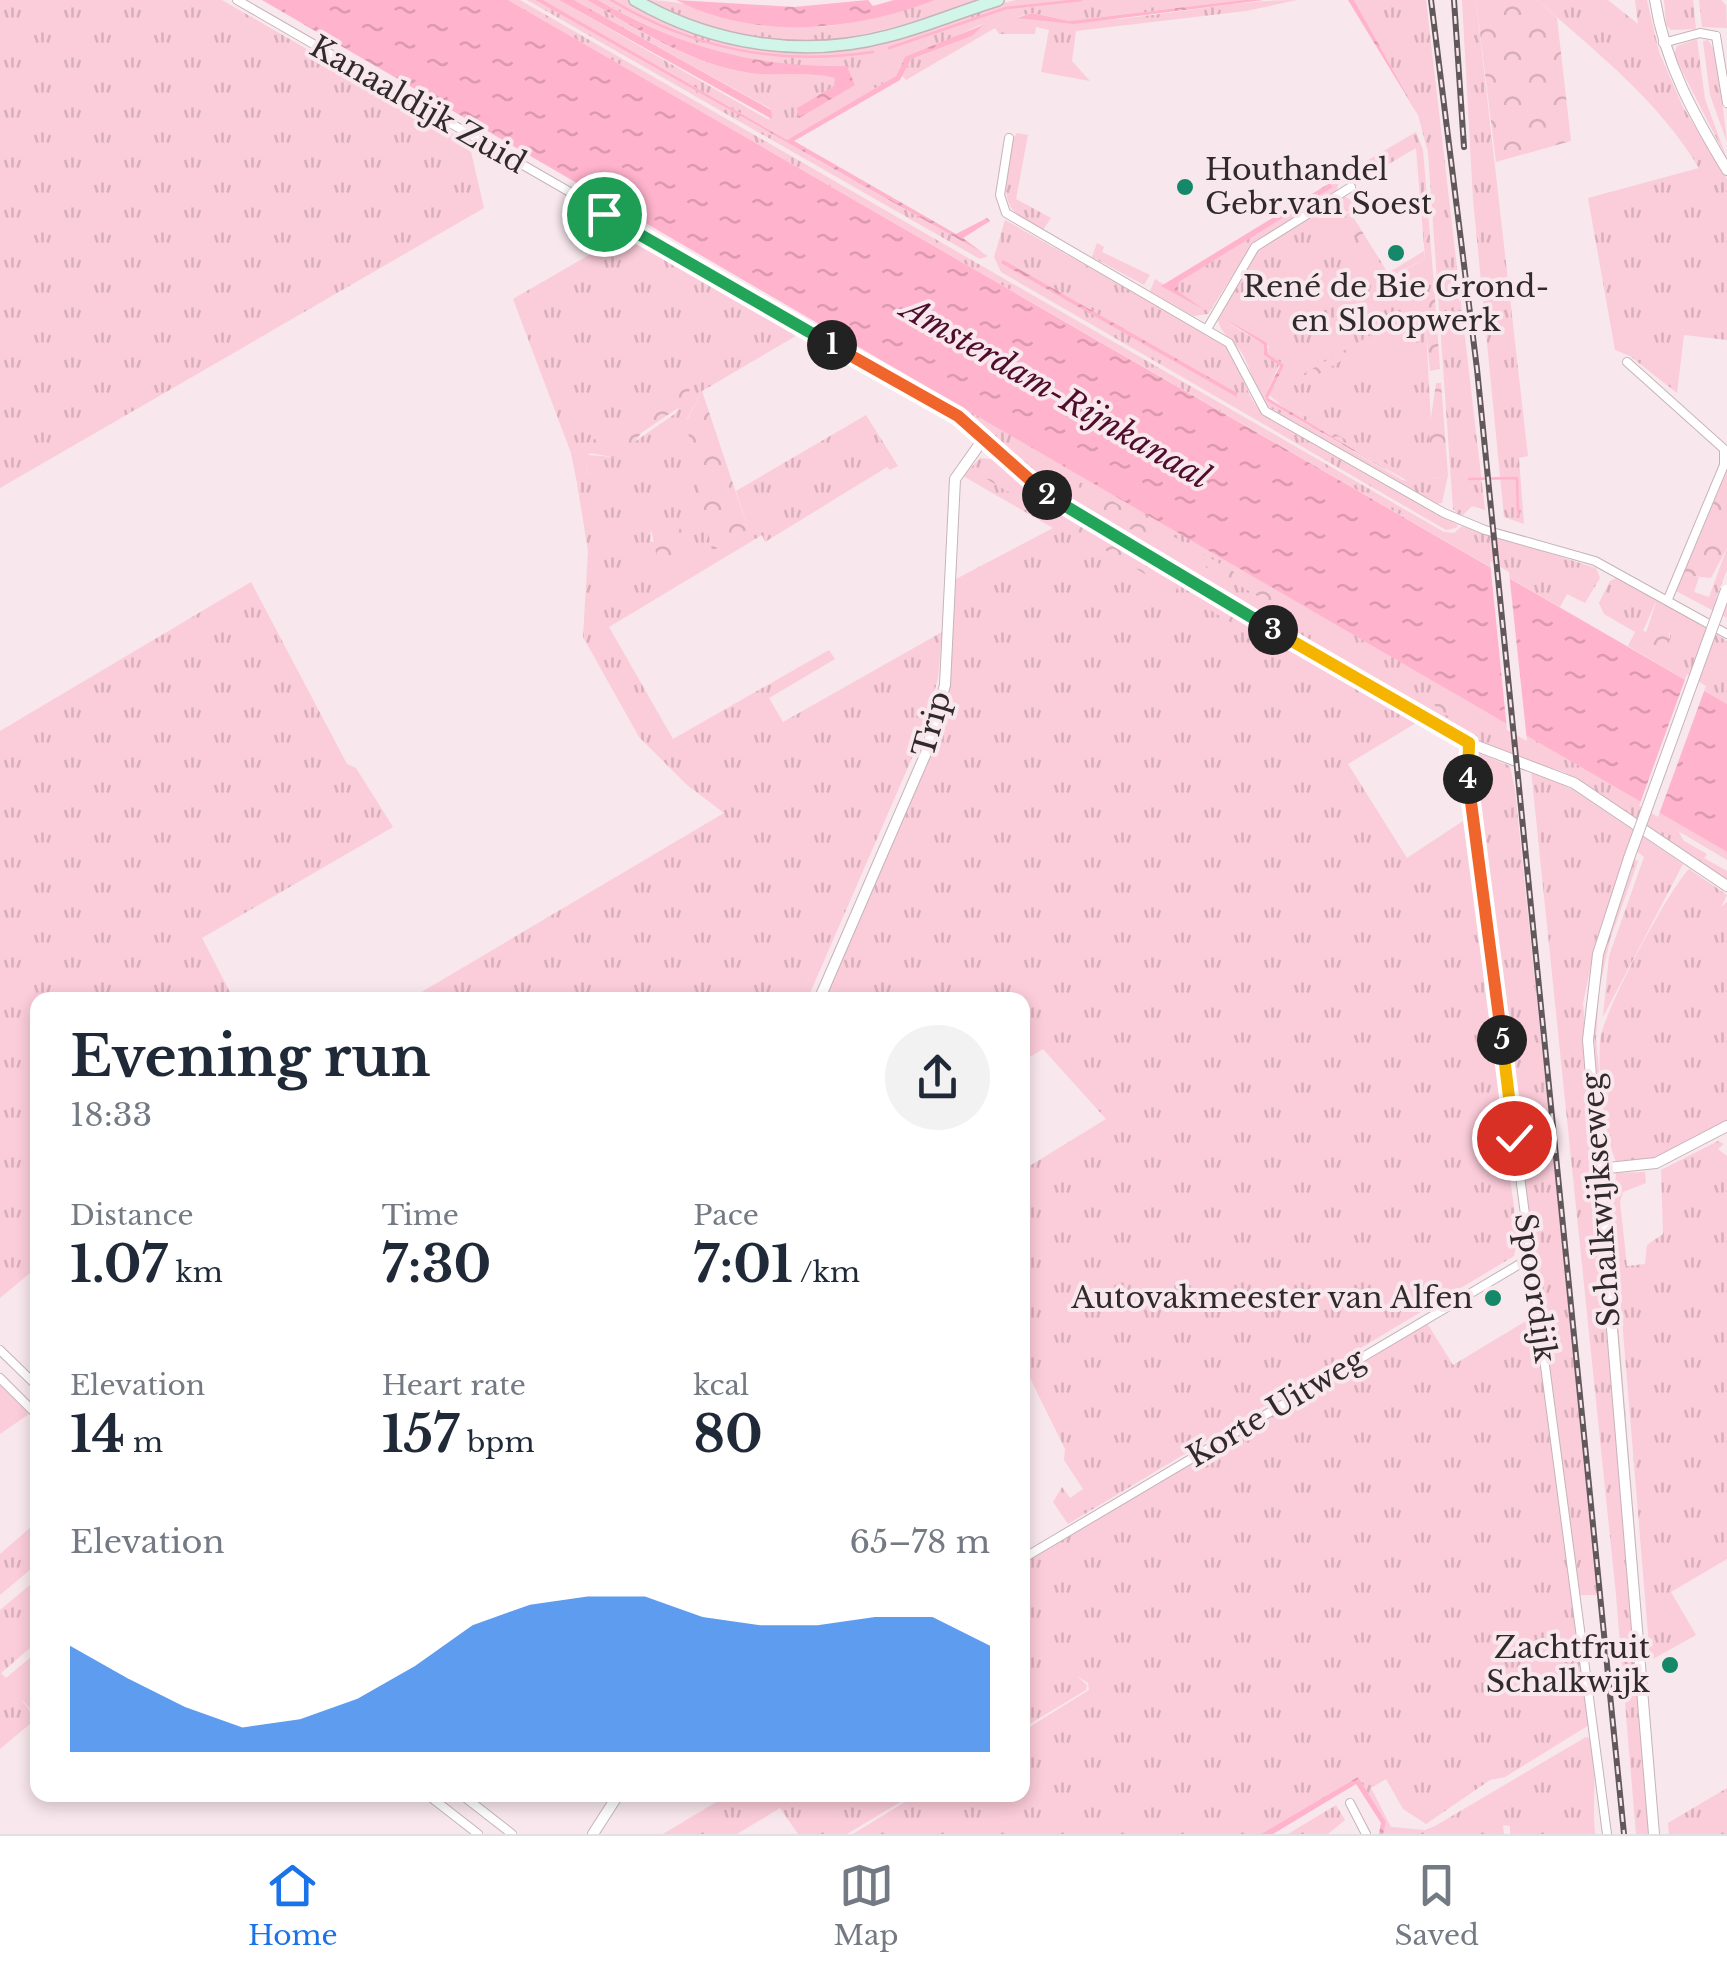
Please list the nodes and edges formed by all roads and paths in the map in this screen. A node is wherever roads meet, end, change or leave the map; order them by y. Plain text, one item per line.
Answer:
1 (237, 0) edge
2 (635, 0) edge
3 (998, 0) edge
4 (1656, 0) edge
5 (1727, 31) edge
6 (1716, 36) junction
7 (1663, 42) junction
8 (1727, 103) edge
9 (1009, 138) dead end
10 (1727, 170) edge
11 (1352, 186) dead end
12 (1207, 329) junction
13 (1627, 362) dead end
14 (984, 438) junction
15 (1727, 589) edge
16 (1668, 599) junction
17 (1727, 634) edge
18 (1469, 743) junction
19 (1727, 886) edge
20 (823, 992) edge
21 (1727, 1126) edge
22 (1598, 1170) junction
23 (1530, 1258) junction
24 (0, 1350) edge
25 (0, 1378) edge
26 (30, 1380) edge
27 (30, 1408) edge
28 (1030, 1554) edge
29 (437, 1802) edge
30 (471, 1802) edge
31 (614, 1802) edge
32 (1350, 1804) dead end
33 (478, 1834) edge
34 (512, 1834) edge
35 (593, 1834) edge
36 (1366, 1834) edge
37 (1607, 1834) edge
38 (1654, 1834) edge

1 - 14 street, Kanaaldijk Zuid
2 - 3 main road
4 - 7 street
5 - 6 street
6 - 7 street
6 - 8 street
7 - 10 street
9 - 12 street
11 - 12 street
12 - 16 street
13 - 16 street
14 - 18 street, Kanaaldijk Zuid
14 - 20 street, Trip
15 - 22 street, Schalkwijkseweg, bridge
16 - 17 street
18 - 19 street, Kanaaldijk Zuid
18 - 23 street, Spoordijk
21 - 22 street
22 - 38 street, Schalkwijkseweg
23 - 28 street, Korte Uitweg
23 - 37 street, Spoordijk
24 - 26 street
25 - 27 street
29 - 33 street
30 - 34 street
31 - 35 street
32 - 36 street

